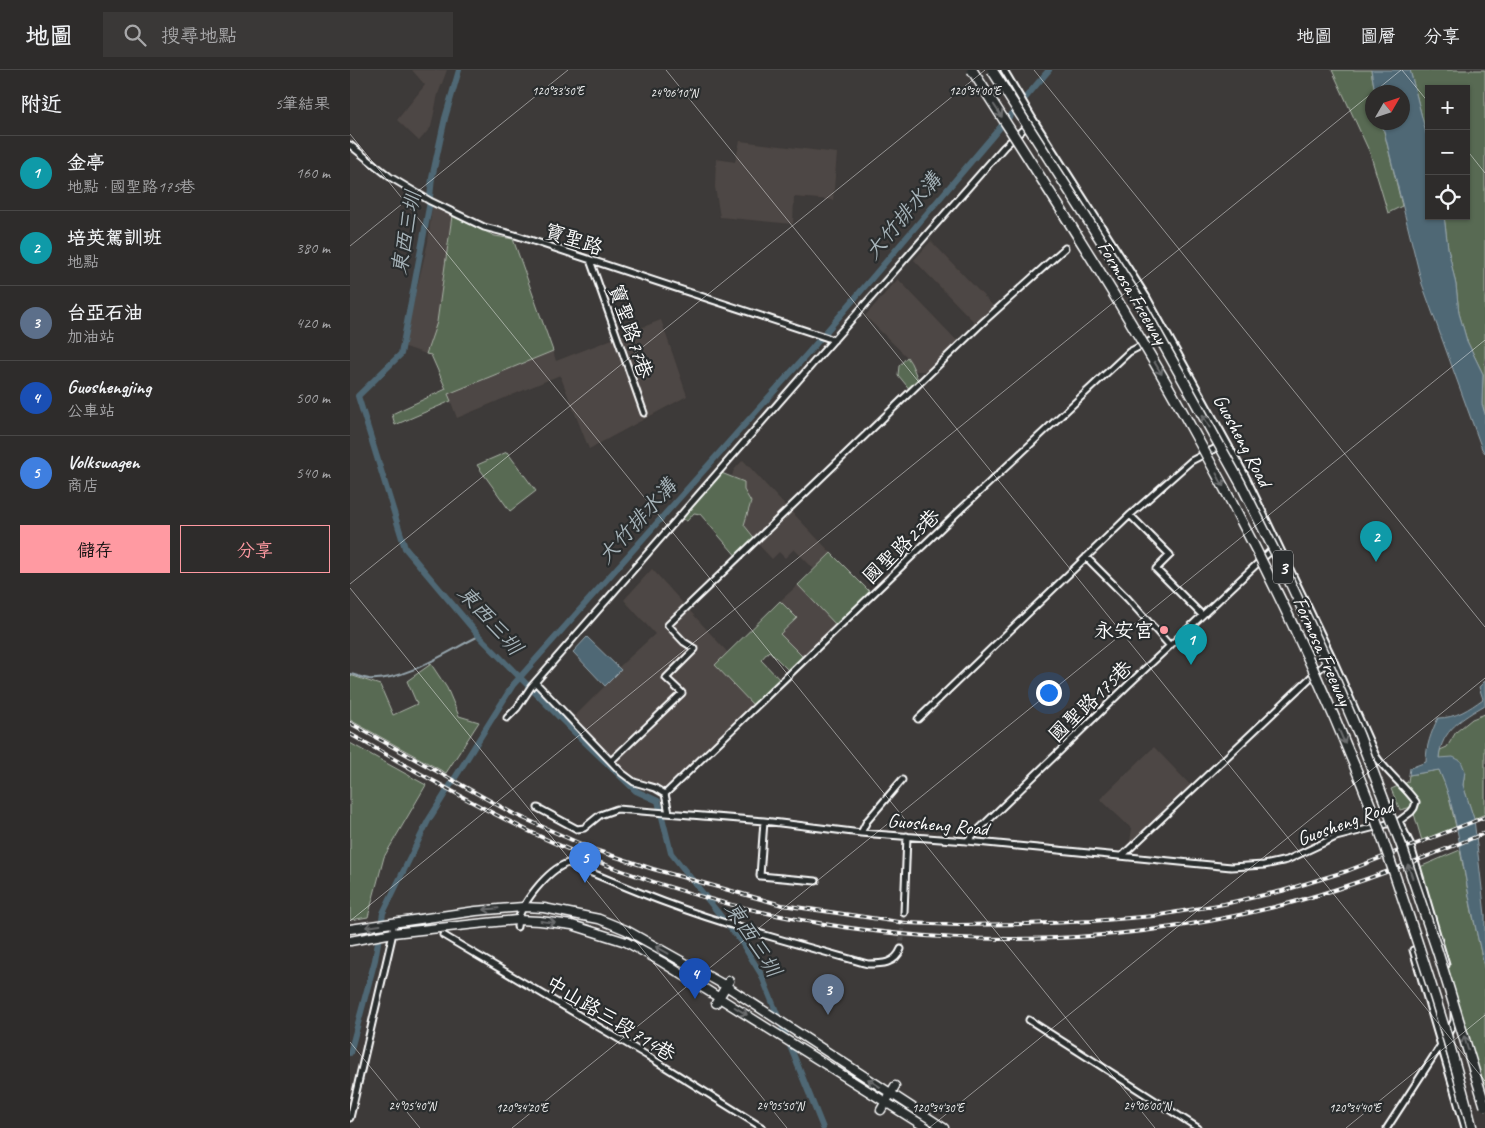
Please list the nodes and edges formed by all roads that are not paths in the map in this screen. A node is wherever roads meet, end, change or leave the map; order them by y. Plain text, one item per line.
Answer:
1 (972, 70) edge
2 (992, 70) edge
3 (1004, 70) edge
4 (1033, 119) junction
5 (350, 145) edge
6 (1065, 248) dead end
7 (590, 260) junction
8 (1167, 332) junction
9 (834, 340) junction
10 (644, 413) dead end
11 (1227, 442) junction
12 (1130, 515) junction
13 (1279, 544) junction
14 (1086, 557) junction
15 (1202, 615) junction
16 (1170, 646) junction
17 (1332, 657) junction
18 (536, 683) junction
19 (507, 718) dead end
20 (918, 719) dead end
21 (611, 760) junction
22 (902, 780) dead end
23 (665, 794) junction
24 (538, 808) dead end
25 (669, 813) junction
26 (764, 821) junction
27 (1399, 821) junction
28 (861, 833) junction
29 (907, 836) junction
30 (967, 841) junction
31 (1122, 856) junction
32 (816, 881) dead end
33 (523, 906) junction
34 (904, 913) tunnel mouth
35 (392, 923) junction
36 (517, 923) junction
37 (353, 928) edge
38 (393, 933) junction
39 (443, 935) dead end
40 (354, 940) edge
41 (901, 949) dead end
42 (1413, 950) dead end
43 (728, 984) junction
44 (717, 1000) junction
45 (1029, 1020) dead end
46 (1441, 1044) junction
47 (895, 1086) dead end
48 (890, 1094) junction
49 (885, 1102) junction
50 (1485, 1106) edge
51 (881, 1110) dead end
52 (350, 1118) edge
53 (763, 1128) edge
54 (927, 1128) edge
55 (944, 1128) edge
56 (1198, 1128) edge
57 (1388, 1128) edge
58 (1466, 1128) edge
59 (1472, 1128) edge

1 -> 59 highway, Formosa Freeway / 3, bridge
50 -> 2 highway, Formosa Freeway / 3, bridge
3 - 4 street, Guosheng Road
4 - 8 street, Guosheng Road
4 - 9 street
5 - 7 street, 寶聖路
6 - 21 street
7 - 9 street, 寶聖路
7 - 10 street, 寶聖路77巷
8 - 11 street, Guosheng Road
8 - 23 street, 國聖路23巷
9 - 18 street
11 - 12 street
11 - 13 street, Guosheng Road
12 - 14 street
12 - 15 street
13 - 15 street, 國聖路175巷
13 - 17 street, Guosheng Road
14 - 16 street
14 - 20 street
15 - 16 street, 國聖路175巷
16 - 30 street, 國聖路175巷
17 - 27 street, Guosheng Road
17 - 31 street
18 - 19 street
18 - 21 street
21 - 23 street
22 - 28 street
23 - 25 street
24 - 25 street, Guosheng Road
25 - 26 street, Guosheng Road
26 - 28 street, Guosheng Road
26 - 32 street
27 - 31 street, Guosheng Road
27 - 46 street
28 - 29 street, Guosheng Road
29 - 30 street, Guosheng Road
29 - 34 street
30 - 31 street, Guosheng Road
33 -> 35 main road
33 - 36 street
33 - 41 street
43 -> 33 main road
35 -> 37 main road
35 - 38 street
36 - 38 main road
36 -> 44 main road
38 - 40 main road
38 - 52 street
39 - 53 street, 中山路三段714巷
42 - 46 street
43 - 44 main road
48 -> 43 main road
44 -> 49 main road
45 - 56 street
46 - 57 street
46 - 58 street
47 - 48 main road
48 - 49 main road
48 - 55 main road
49 - 51 main road
49 - 54 main road

